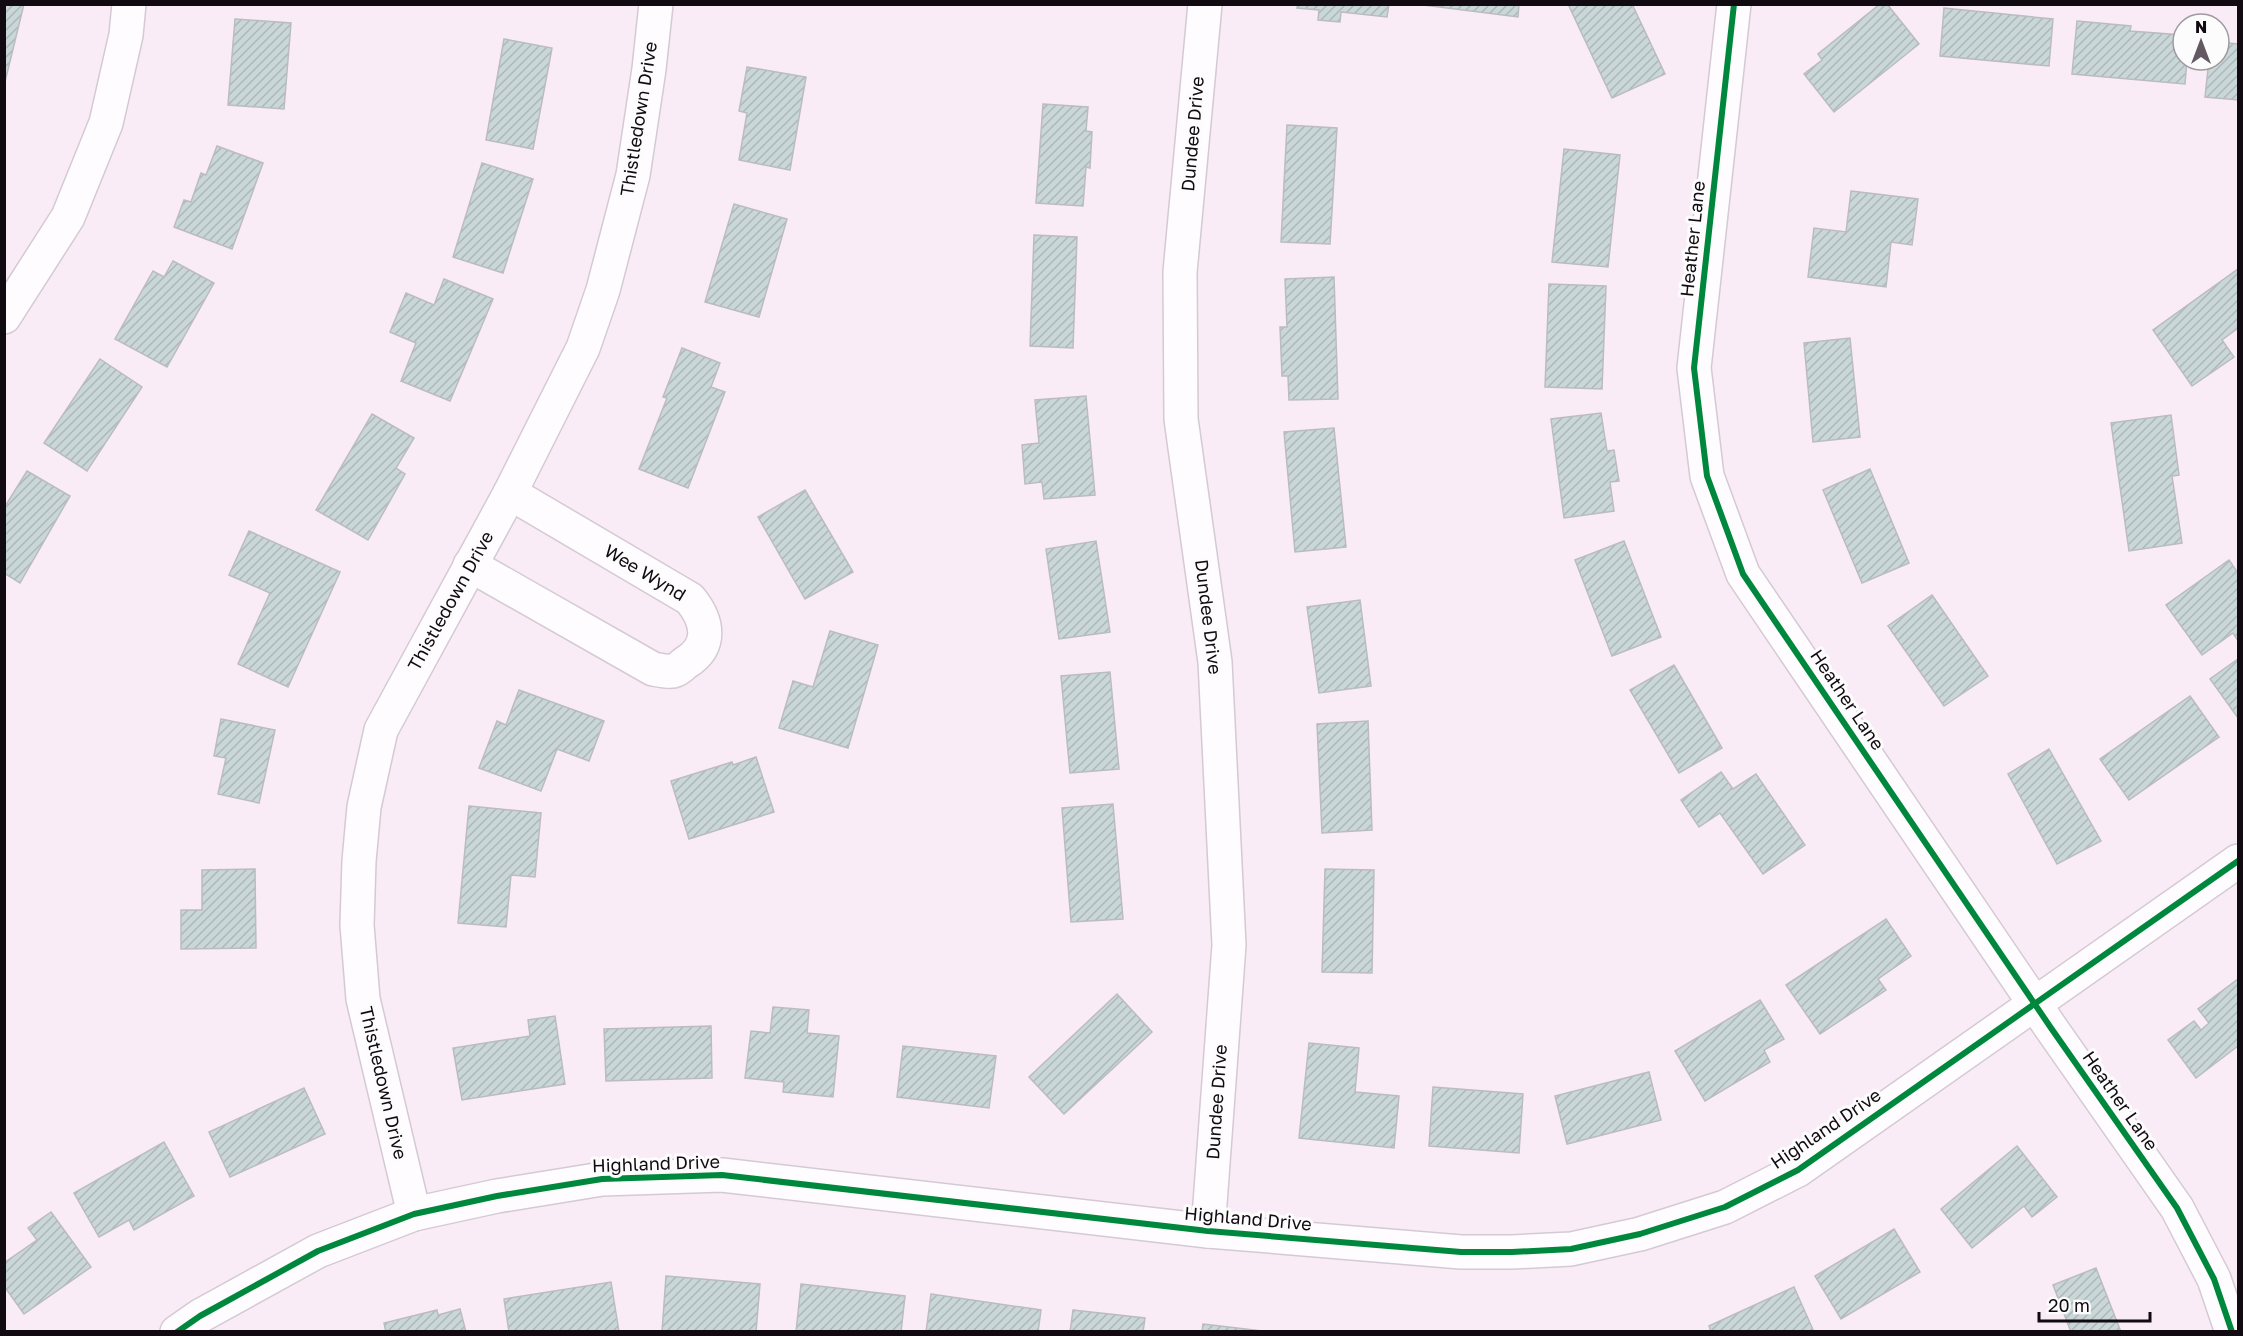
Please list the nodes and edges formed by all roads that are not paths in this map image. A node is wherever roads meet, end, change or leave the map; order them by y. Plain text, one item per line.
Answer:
1 (129, 4) edge
2 (656, 4) edge
3 (1205, 4) edge
4 (1734, 4) edge
5 (4, 317) edge
6 (510, 493) junction
7 (470, 565) junction
8 (2238, 861) edge
9 (2034, 1003) junction
10 (414, 1214) junction
11 (1208, 1231) junction
12 (177, 1332) edge
13 (2232, 1332) edge

1 - 5 street
2 - 6 street, Thistledown Drive
3 - 11 street, Dundee Drive
4 - 9 street, Heather Lane
6 - 7 street, Thistledown Drive
6 - 7 street, Wee Wynd
7 - 10 street, Thistledown Drive
8 - 9 street, Highland Drive
9 - 11 street, Highland Drive
9 - 13 street, Heather Lane
10 - 11 street, Highland Drive
10 - 12 street, Highland Drive

